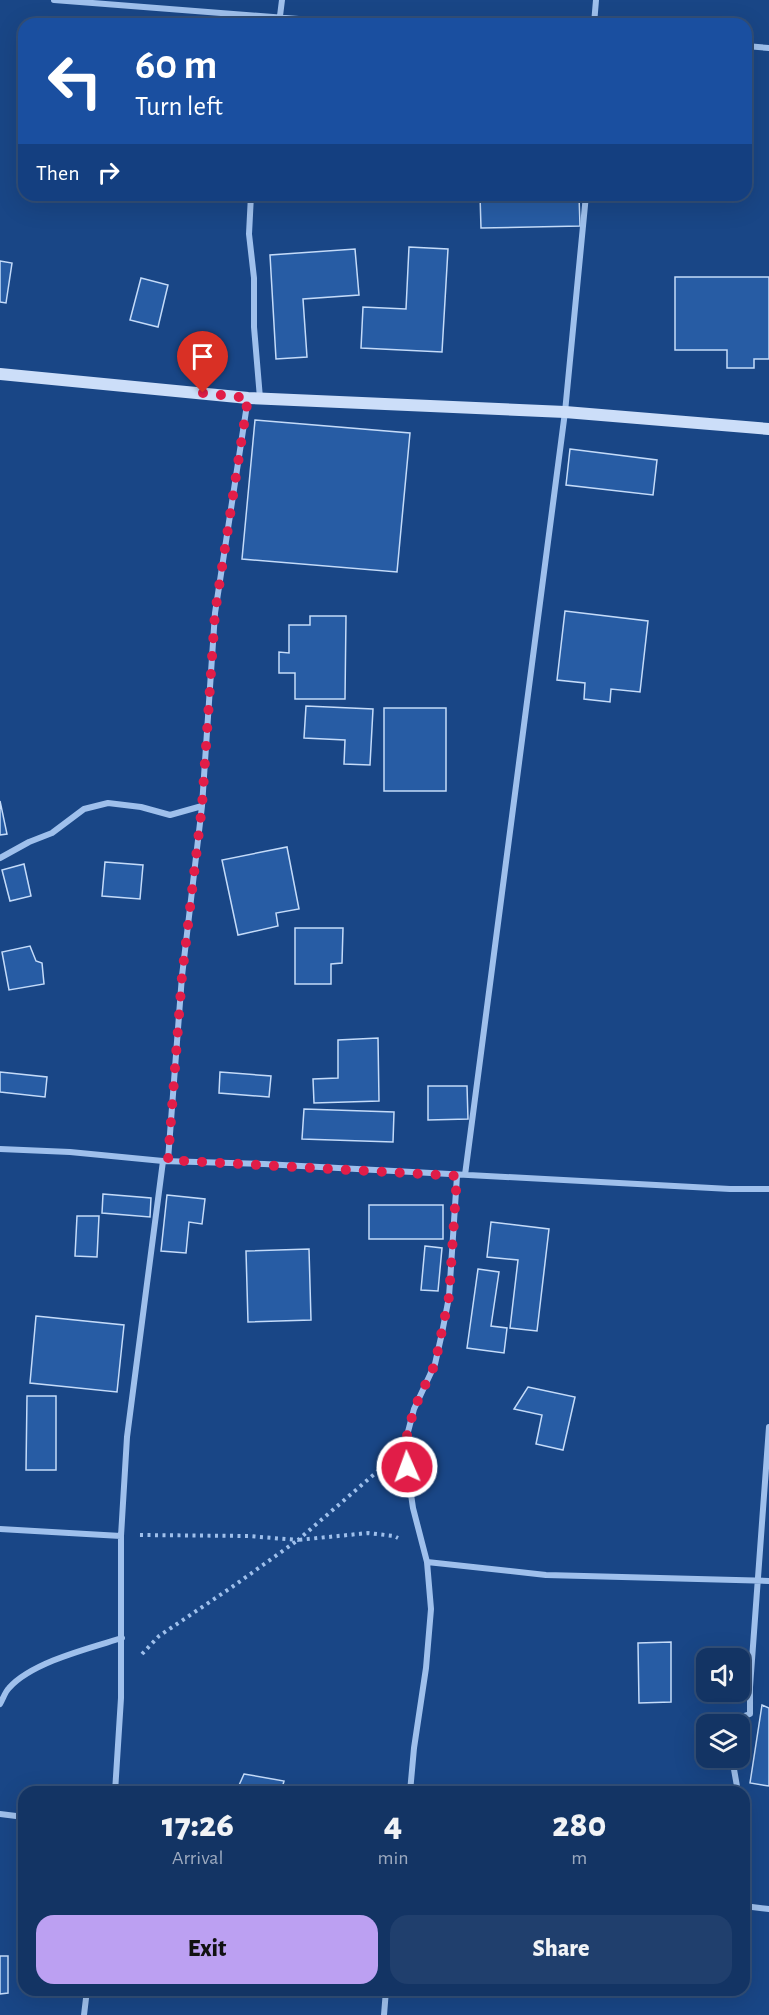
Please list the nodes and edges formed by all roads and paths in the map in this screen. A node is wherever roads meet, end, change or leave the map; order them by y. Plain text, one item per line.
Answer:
1 (54, 0) edge
2 (282, 0) edge
3 (596, 0) edge
4 (88, 1) edge
5 (251, 18) edge
6 (280, 18) edge
7 (594, 18) edge
8 (752, 47) edge
9 (769, 48) edge
10 (251, 201) edge
11 (585, 201) edge
12 (0, 374) edge
13 (254, 398) junction
14 (565, 412) junction
15 (769, 429) edge
16 (202, 806) junction
17 (0, 858) edge
18 (0, 1149) edge
19 (166, 1160) junction
20 (457, 1176) junction
21 (465, 1176) junction
22 (769, 1189) edge
23 (769, 1427) edge
24 (404, 1447) junction
25 (0, 1529) edge
26 (121, 1536) junction
27 (298, 1540) junction
28 (427, 1563) junction
29 (759, 1581) junction
30 (769, 1581) edge
31 (122, 1638) junction
32 (121, 1698) junction
33 (0, 1704) edge
34 (750, 1714) edge
35 (734, 1768) edge
36 (115, 1786) edge
37 (411, 1786) edge
38 (737, 1786) edge
39 (0, 1814) edge
40 (18, 1816) edge
41 (750, 1907) edge
42 (769, 1909) edge
43 (86, 1996) edge
44 (386, 1996) edge
45 (84, 2015) edge
46 (384, 2015) edge

1 - 4 street
2 - 6 street
3 - 7 street
4 - 5 street
8 - 9 street
10 - 13 street
11 - 14 street
12 - 13 street
13 - 14 street
13 - 16 street
14 - 15 street
14 - 21 street
16 - 17 street
16 - 19 street
18 - 19 street
19 - 20 street
19 - 26 street
20 - 21 street
20 - 24 street
21 - 22 street
23 - 29 street
24 - 27 path
24 - 28 street
25 - 26 street
26 - 27 path
26 - 31 street
27 - 28 path
27 - 32 path
28 - 29 street
28 - 37 street
29 - 30 street
29 - 34 street
31 - 32 street
31 - 33 street
32 - 36 street
35 - 38 street
39 - 40 street
41 - 42 street
43 - 45 street
44 - 46 street

